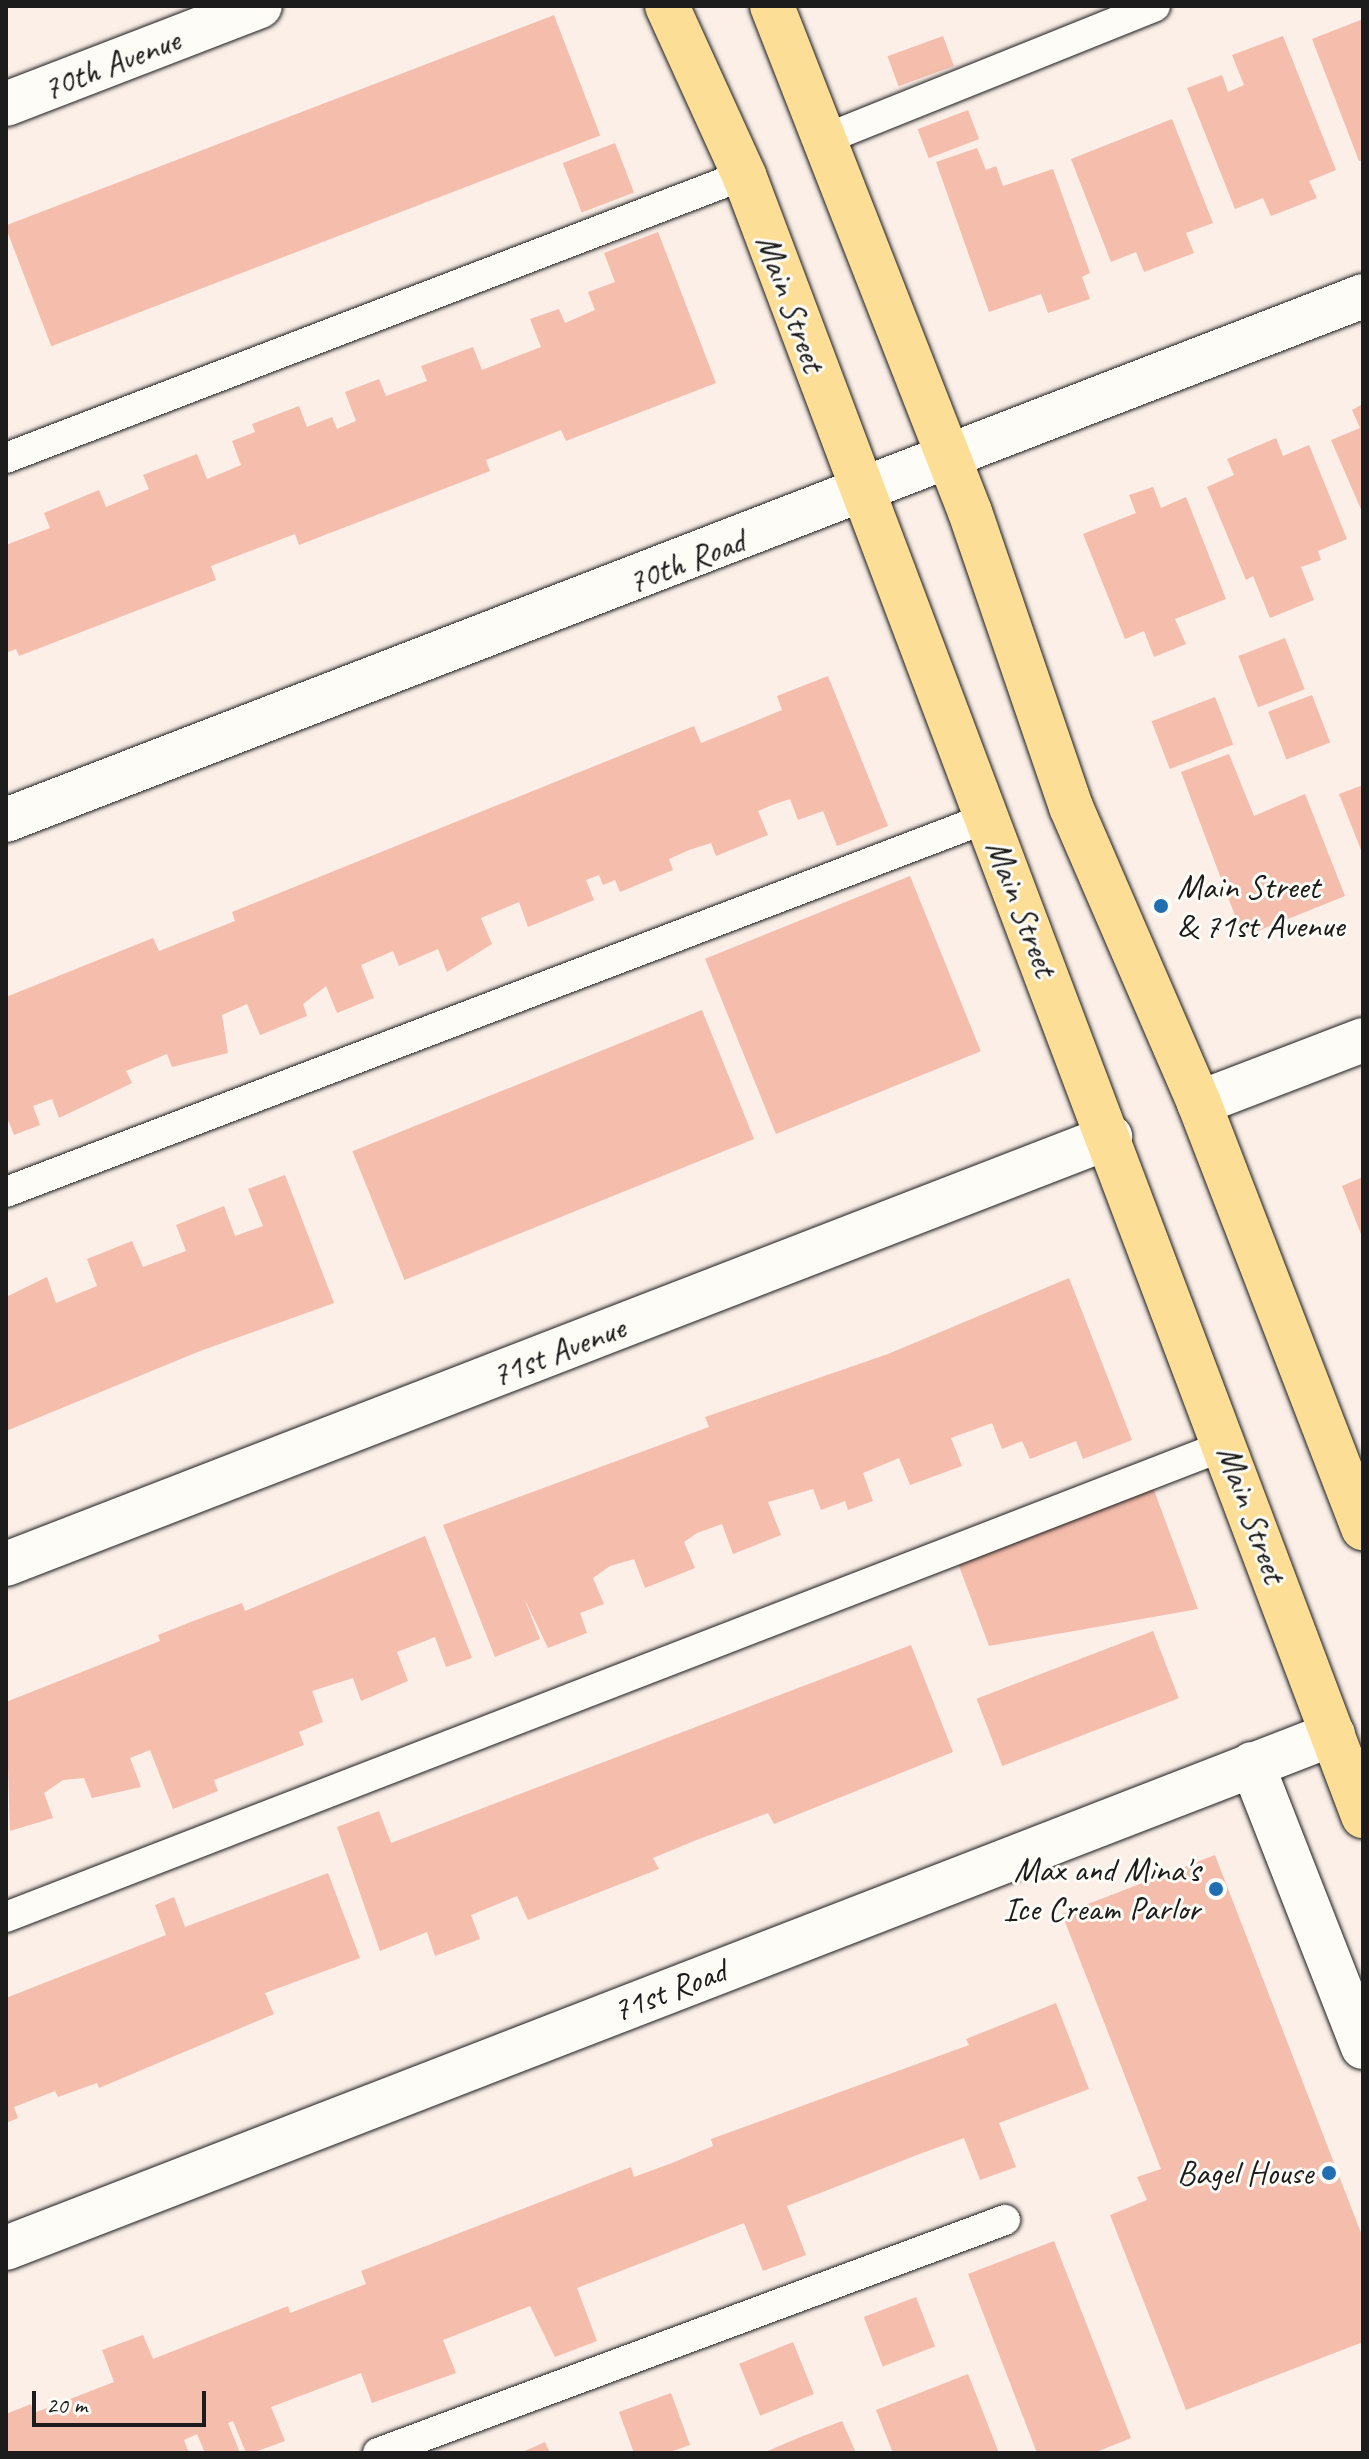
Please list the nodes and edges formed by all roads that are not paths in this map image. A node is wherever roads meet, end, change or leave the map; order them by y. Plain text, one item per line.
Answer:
1 (260, 6) edge
2 (667, 6) edge
3 (772, 6) edge
4 (1155, 6) edge
5 (6, 104) edge
6 (820, 141) junction
7 (744, 175) junction
8 (1363, 296) edge
9 (6, 458) edge
10 (949, 460) junction
11 (861, 493) junction
12 (987, 818) junction
13 (6, 820) edge
14 (1363, 1040) edge
15 (1199, 1103) junction
16 (1110, 1137) junction
17 (6, 1192) edge
18 (1226, 1445) junction
19 (1363, 1528) edge
20 (6, 1564) edge
21 (1333, 1734) junction
22 (1252, 1764) junction
23 (1363, 1816) edge
24 (6, 1917) edge
25 (1363, 2047) edge
26 (1005, 2220) dead end
27 (6, 2248) edge
28 (378, 2453) edge

1 - 5 street, 70th Avenue
2 - 7 main road, Main Street
3 - 6 main road
4 - 6 lane
6 - 10 main road
7 - 9 lane
7 - 11 main road, Main Street
8 - 10 street, 70th Road
10 - 11 street, 70th Road
10 - 15 main road
11 - 12 main road, Main Street
11 - 13 street, 70th Road
12 - 16 main road, Main Street
12 - 17 lane
14 - 15 street
15 - 19 main road
16 - 18 main road, Main Street
16 - 20 street, 71st Avenue
18 - 21 main road, Main Street
18 - 24 lane
21 - 22 street, 71st Road
21 - 23 main road, Main Street
22 - 25 street
22 - 27 street, 71st Road
26 - 28 lane

